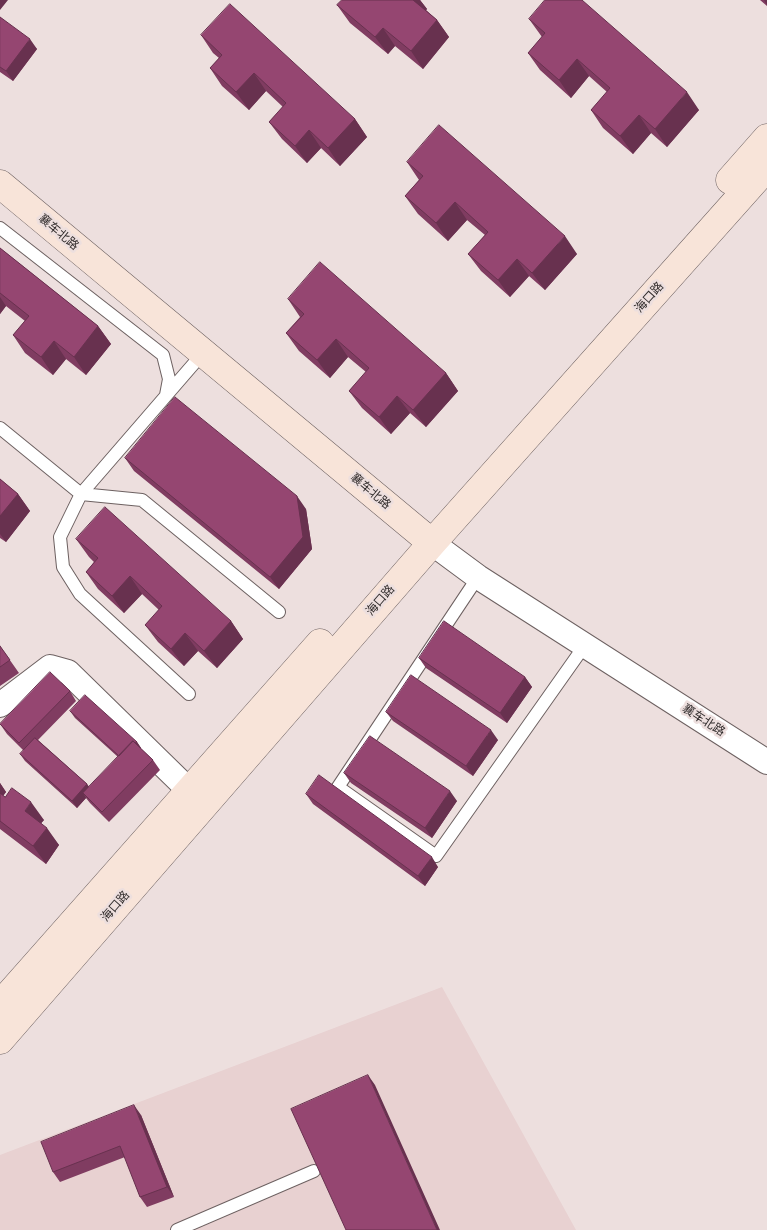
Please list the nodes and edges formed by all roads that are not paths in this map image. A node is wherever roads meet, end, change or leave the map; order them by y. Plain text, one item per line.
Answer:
1 (767, 138) edge
2 (767, 167) edge
3 (0, 184) edge
4 (0, 228) edge
5 (202, 353) junction
6 (166, 396) junction
7 (0, 428) edge
8 (81, 494) junction
9 (425, 538) junction
10 (478, 577) junction
11 (279, 612) dead end
12 (585, 645) junction
13 (189, 694) dead end
14 (0, 704) edge
15 (767, 762) edge
16 (197, 798) junction
17 (0, 1005) edge
18 (0, 1040) edge
19 (314, 1171) edge
20 (177, 1230) edge

1 - 9 street, 海口路
2 - 9 street, 海口路
3 - 5 street, 襄车北路
4 - 6 lane
5 - 6 lane
5 - 9 street, 襄车北路
6 - 8 lane
7 - 8 lane
8 - 11 lane
8 - 13 lane
9 - 10 street, 襄车北路
9 - 16 street, 海口路
10 - 12 street, 襄车北路
10 - 12 lane
12 - 15 street, 襄车北路
14 - 16 street
16 - 17 street, 海口路
16 - 18 street, 海口路
19 - 20 lane

